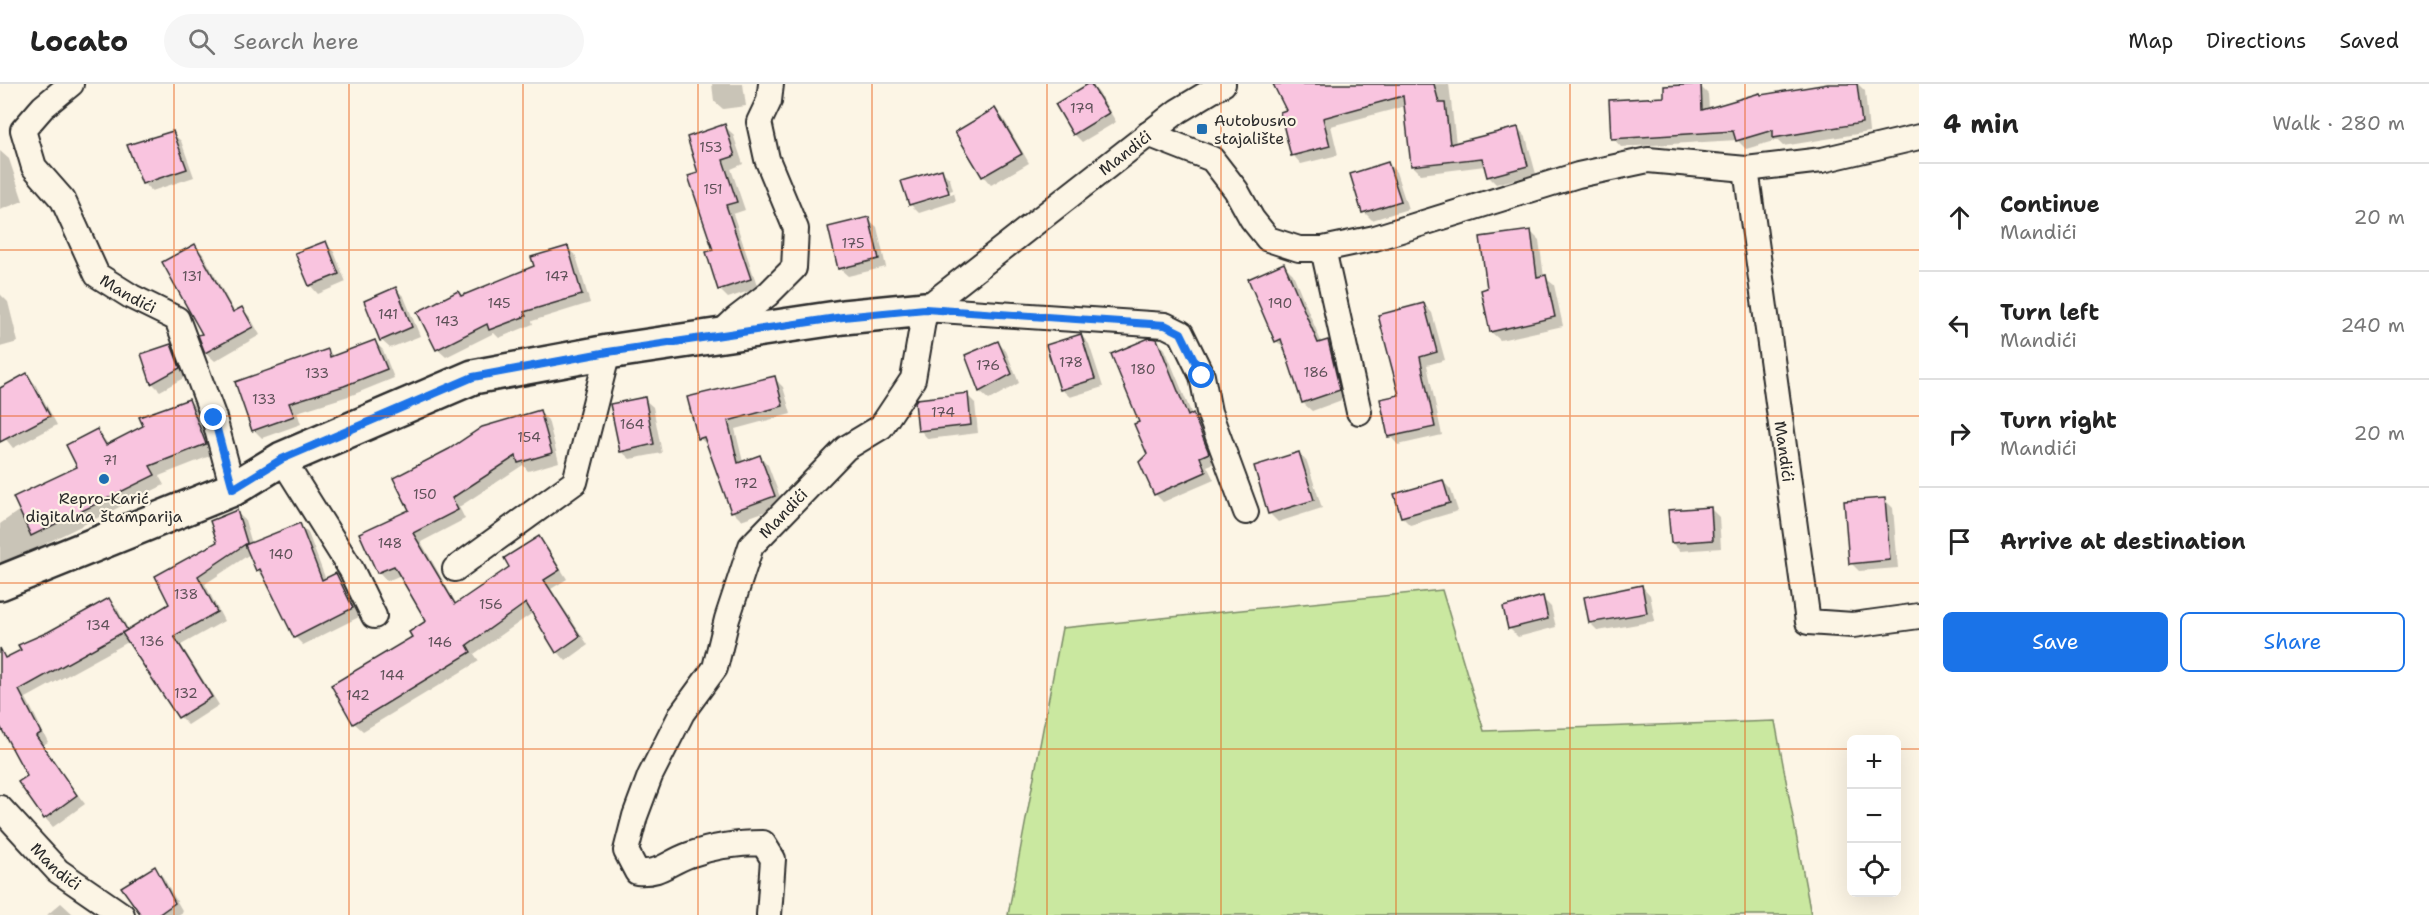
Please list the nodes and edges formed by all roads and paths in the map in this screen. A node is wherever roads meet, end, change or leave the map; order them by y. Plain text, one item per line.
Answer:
1 (71, 84) edge
2 (771, 84) edge
3 (1223, 84) edge
4 (1148, 134) junction
5 (1919, 137) edge
6 (1746, 169) junction
7 (1323, 249) junction
8 (925, 309) junction
9 (718, 336) junction
10 (608, 352) junction
11 (1359, 412) dead end
12 (282, 459) junction
13 (233, 489) junction
14 (1246, 512) dead end
15 (455, 569) dead end
16 (0, 583) edge
17 (374, 616) dead end
18 (1919, 616) edge
19 (0, 808) edge
20 (122, 915) edge
21 (769, 915) edge

1 - 13 street, Mandići
2 - 9 street
3 - 4 street
4 - 7 street, Mandići
4 - 8 street, Mandići
5 - 6 street, Mandići
6 - 7 street, Mandići
6 - 18 street, Mandići
7 - 11 street
8 - 9 street
8 - 14 street
8 - 21 street, Mandići
9 - 10 street
10 - 12 street
10 - 15 street
12 - 13 street
12 - 17 street
13 - 16 street
19 - 20 street, Mandići

